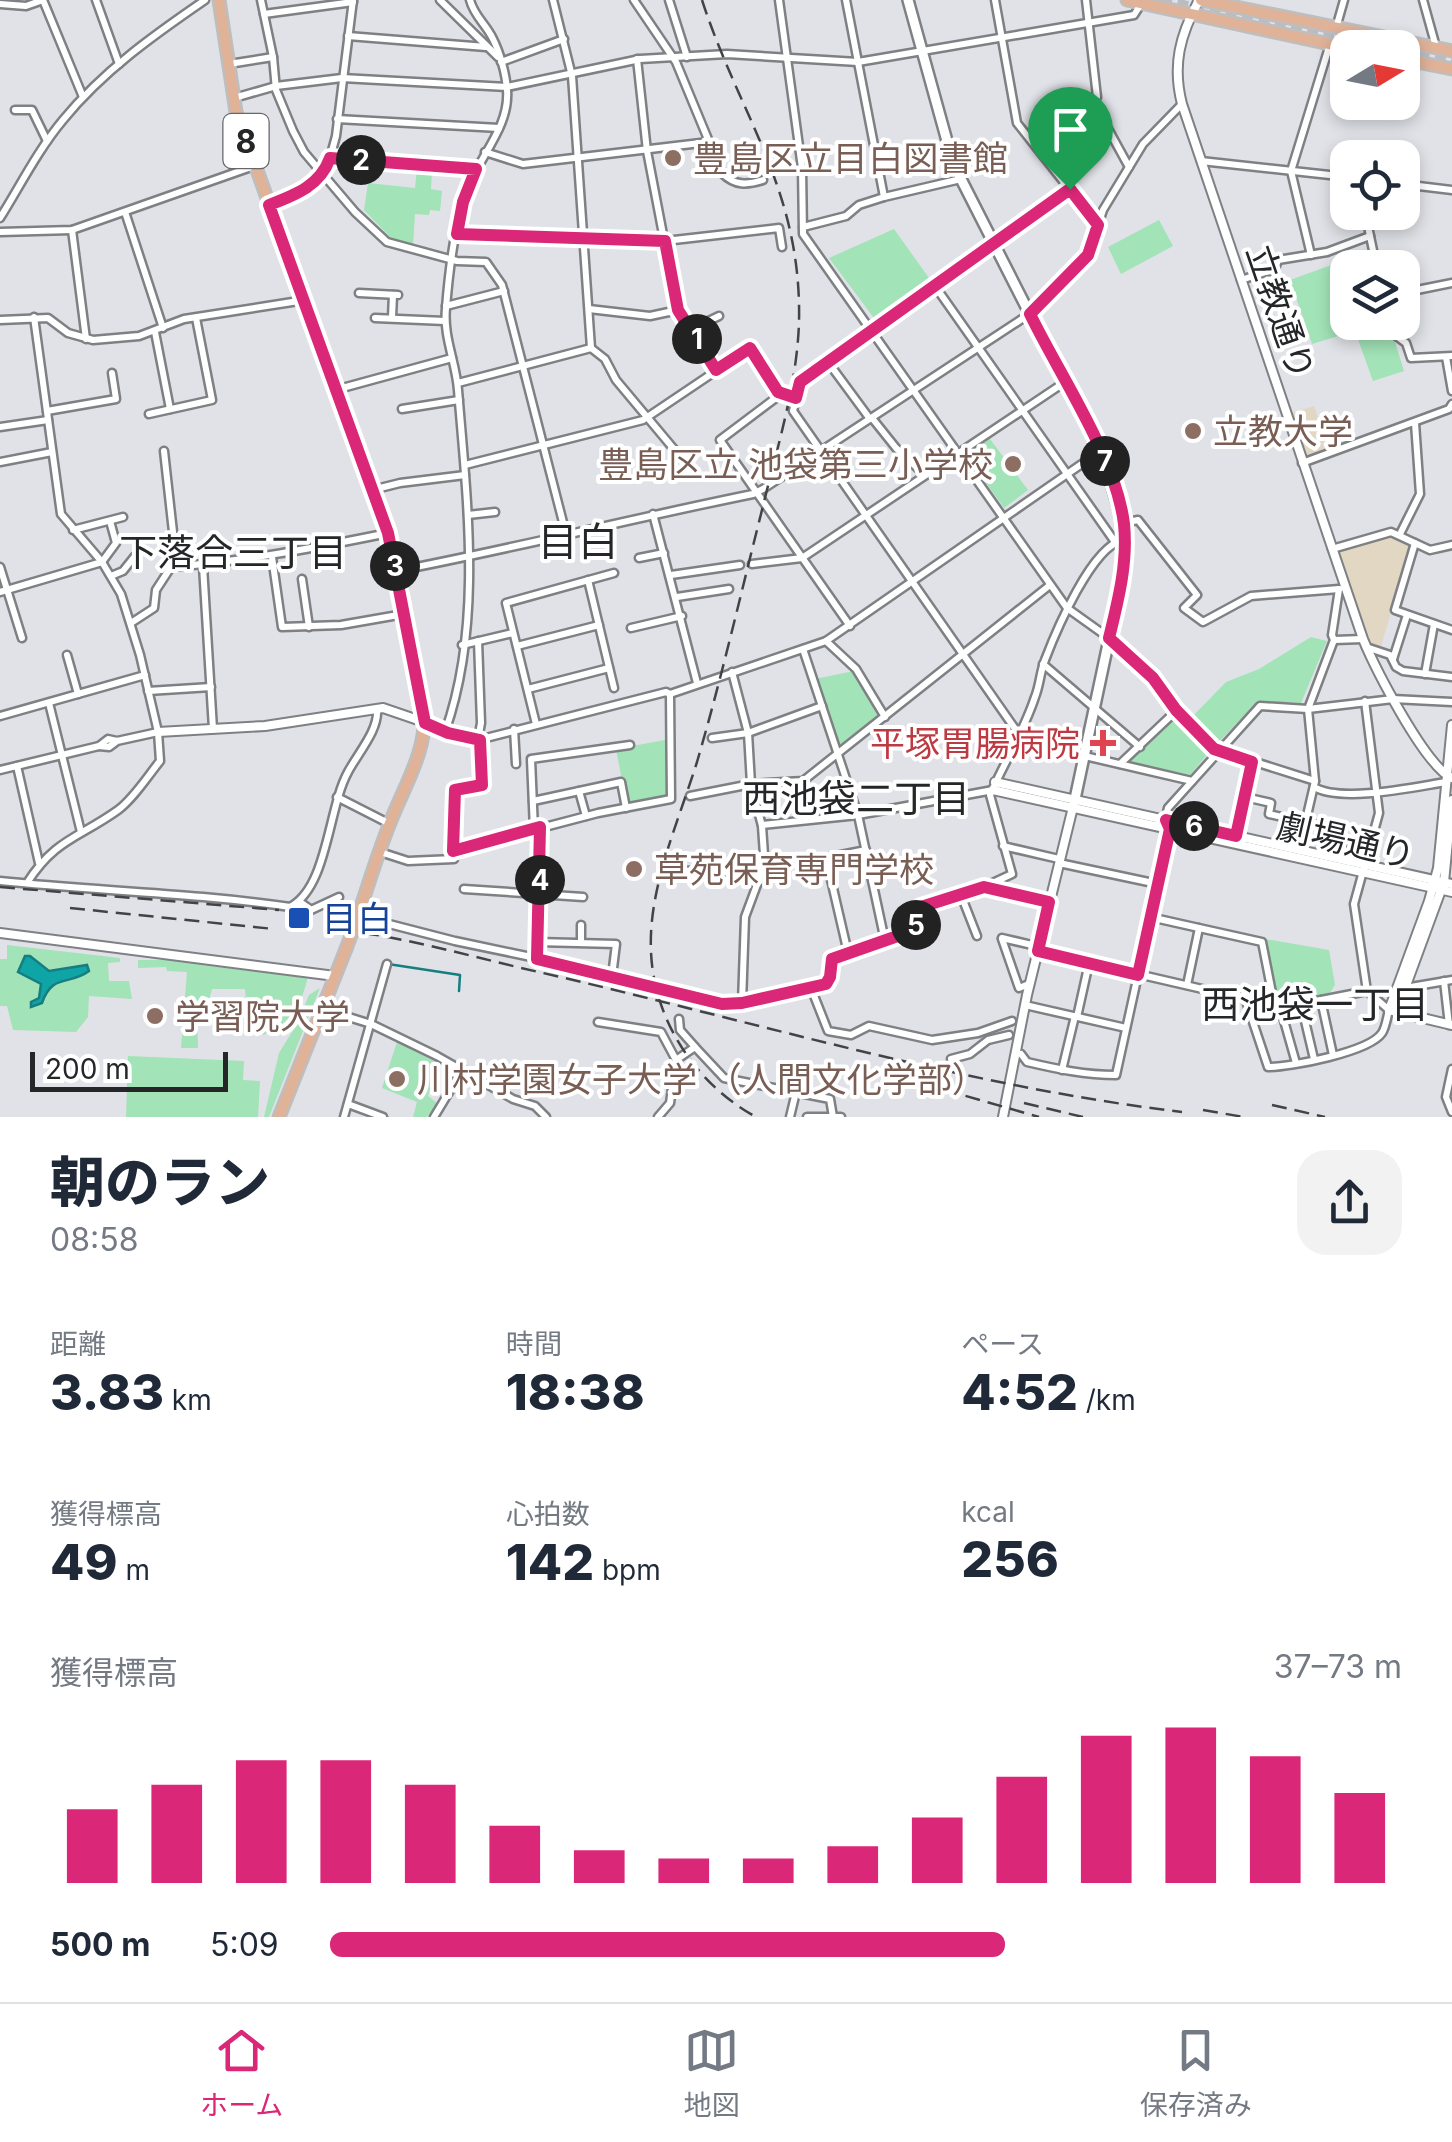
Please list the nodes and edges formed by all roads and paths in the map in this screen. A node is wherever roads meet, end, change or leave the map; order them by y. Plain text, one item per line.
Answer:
1 (43, 0) edge
2 (96, 0) edge
3 (205, 0) edge
4 (219, 0) edge
5 (261, 0) edge
6 (440, 0) edge
7 (470, 0) edge
8 (554, 0) edge
9 (634, 0) edge
10 (669, 0) edge
11 (780, 0) edge
12 (846, 0) edge
13 (908, 0) edge
14 (995, 0) edge
15 (1086, 0) edge
16 (1127, 0) edge
17 (1200, 0) edge
18 (1344, 0) edge
19 (1423, 0) edge
20 (353, 1) edge
21 (1141, 3) junction
22 (0, 4) edge
23 (1233, 7) junction
24 (264, 14) junction
25 (1192, 14) junction
26 (1229, 21) junction
27 (1087, 25) junction
28 (1336, 29) junction
29 (348, 36) junction
30 (1001, 36) junction
31 (564, 39) junction
32 (1330, 44) joint
33 (486, 47) junction
34 (1436, 48) junction
35 (922, 51) junction
36 (1452, 51) edge
37 (274, 56) junction
38 (686, 57) junction
39 (673, 58) junction
40 (788, 58) junction
41 (500, 59) junction
42 (637, 59) junction
43 (858, 62) junction
44 (1420, 63) edge
45 (119, 64) junction
46 (228, 64) junction
47 (1452, 70) edge
48 (572, 72) junction
49 (342, 78) junction
50 (276, 86) junction
51 (507, 87) junction
52 (86, 94) junction
53 (1097, 97) dead end
54 (234, 98) junction
55 (1182, 104) junction
56 (15, 110) dead end
57 (337, 120) junction
58 (499, 128) junction
59 (1092, 134) dead end
60 (47, 142) junction
61 (709, 142) junction
62 (647, 151) junction
63 (485, 152) junction
64 (330, 158) junction
65 (579, 158) junction
66 (1201, 161) junction
67 (254, 166) junction
68 (1129, 168) junction
69 (476, 169) junction
70 (1291, 171) junction
71 (324, 174) junction
72 (1330, 175) edge
73 (962, 179) junction
74 (763, 180) dead end
75 (1420, 186) edge
76 (1070, 189) junction
77 (1452, 190) edge
78 (884, 197) junction
79 (269, 205) junction
80 (125, 212) junction
81 (0, 218) edge
82 (1098, 225) junction
83 (802, 228) junction
84 (72, 230) junction
85 (1369, 230) edge
86 (0, 232) edge
87 (457, 234) junction
88 (1370, 236) junction
89 (584, 238) junction
90 (665, 241) junction
91 (995, 243) junction
92 (782, 247) dead end
93 (1373, 250) edge
94 (1311, 255) junction
95 (453, 260) junction
96 (1241, 280) junction
97 (1452, 283) edge
98 (935, 286) junction
99 (1420, 289) edge
100 (504, 291) junction
101 (360, 294) dead end
102 (305, 300) junction
103 (446, 306) junction
104 (588, 309) junction
105 (678, 310) junction
106 (1030, 314) junction
107 (719, 316) dead end
108 (34, 317) junction
109 (392, 317) junction
110 (196, 318) junction
111 (375, 318) dead end
112 (0, 320) edge
113 (444, 321) junction
114 (159, 330) junction
115 (690, 330) junction
116 (872, 331) junction
117 (86, 339) junction
118 (1402, 340) edge
119 (591, 348) junction
120 (977, 348) junction
121 (1449, 356) edge
122 (452, 358) junction
123 (828, 362) junction
124 (523, 366) junction
125 (716, 370) junction
126 (112, 372) dead end
127 (1065, 382) junction
128 (458, 383) junction
129 (334, 390) junction
130 (914, 390) junction
131 (1452, 391) edge
132 (781, 394) junction
133 (796, 398) junction
134 (459, 400) junction
135 (1452, 404) edge
136 (170, 409) junction
137 (402, 409) dead end
138 (46, 410) junction
139 (1022, 410) junction
140 (148, 414) dead end
141 (647, 418) junction
142 (871, 418) junction
143 (48, 420) junction
144 (1415, 424) junction
145 (0, 427) edge
146 (543, 445) junction
147 (821, 451) junction
148 (52, 452) junction
149 (164, 452) dead end
150 (1100, 452) junction
151 (958, 453) junction
152 (683, 460) dead end
153 (0, 462) edge
154 (1302, 463) junction
155 (464, 465) junction
156 (1067, 474) junction
157 (465, 475) junction
158 (925, 475) junction
159 (372, 490) junction
160 (756, 493) junction
161 (495, 512) dead end
162 (653, 514) junction
163 (468, 515) junction
164 (866, 515) junction
165 (123, 518) dead end
166 (1004, 518) junction
167 (110, 520) junction
168 (1124, 523) junction
169 (73, 530) junction
170 (388, 533) junction
171 (566, 534) junction
172 (1400, 534) junction
173 (1120, 541) junction
174 (1415, 543) junction
175 (1452, 545) edge
176 (1332, 549) junction
177 (664, 553) junction
178 (134, 556) dead end
179 (272, 557) junction
180 (468, 558) junction
181 (638, 558) dead end
182 (802, 558) junction
183 (102, 562) junction
184 (752, 564) dead end
185 (740, 565) dead end
186 (171, 566) junction
187 (203, 566) junction
188 (0, 568) edge
189 (396, 571) junction
190 (614, 573) dead end
191 (671, 575) junction
192 (111, 576) junction
193 (302, 579) dead end
194 (588, 580) junction
195 (912, 582) junction
196 (1050, 585) junction
197 (729, 588) dead end
198 (1342, 588) junction
199 (3, 591) edge
200 (677, 597) junction
201 (1066, 608) junction
202 (405, 614) junction
203 (1407, 615) junction
204 (682, 616) junction
205 (131, 623) junction
206 (1434, 624) junction
207 (309, 626) junction
208 (599, 626) junction
209 (850, 626) junction
210 (632, 628) dead end
211 (1452, 630) edge
212 (514, 632) junction
213 (22, 638) dead end
214 (1109, 638) junction
215 (1334, 640) junction
216 (478, 641) junction
217 (826, 641) junction
218 (1365, 643) junction
219 (462, 646) junction
220 (517, 646) junction
221 (803, 649) junction
222 (67, 655) dead end
223 (964, 655) junction
224 (1393, 658) junction
225 (1043, 664) junction
226 (609, 668) junction
227 (732, 672) junction
228 (1425, 674) junction
229 (145, 675) junction
230 (1452, 677) edge
231 (697, 684) junction
232 (210, 687) junction
233 (614, 688) dead end
234 (528, 690) junction
235 (148, 691) junction
236 (78, 694) junction
237 (670, 694) junction
238 (1393, 699) junction
239 (1365, 701) junction
240 (1452, 702) edge
241 (49, 703) junction
242 (822, 706) junction
243 (1094, 707) junction
244 (1308, 708) junction
245 (377, 709) junction
246 (1176, 710) junction
247 (0, 716) edge
248 (885, 717) junction
249 (425, 723) junction
250 (536, 724) junction
251 (1452, 725) edge
252 (213, 729) junction
253 (514, 729) junction
254 (158, 732) junction
255 (445, 732) junction
256 (748, 734) junction
257 (1018, 737) junction
258 (712, 738) dead end
259 (479, 740) junction
260 (630, 745) dead end
261 (1140, 747) junction
262 (1218, 750) junction
263 (62, 755) junction
264 (838, 755) junction
265 (1083, 756) junction
266 (1252, 762) junction
267 (516, 764) dead end
268 (1119, 765) junction
269 (17, 766) junction
270 (0, 770) edge
271 (1449, 779) edge
272 (1192, 780) junction
273 (751, 784) junction
274 (1314, 784) junction
275 (994, 786) junction
276 (579, 791) junction
277 (1376, 791) junction
278 (690, 796) dead end
279 (338, 797) junction
280 (1245, 797) junction
281 (1452, 800) edge
282 (533, 801) junction
283 (1074, 803) junction
284 (626, 808) junction
285 (1451, 811) edge
286 (858, 815) junction
287 (586, 816) junction
288 (1166, 820) junction
289 (1305, 822) junction
290 (390, 824) junction
291 (762, 826) junction
292 (537, 828) junction
293 (1170, 829) junction
294 (81, 832) junction
295 (1236, 836) junction
296 (1451, 839) edge
297 (1003, 846) junction
298 (866, 850) junction
299 (1298, 850) junction
300 (453, 851) junction
301 (380, 852) junction
302 (1345, 860) junction
303 (1058, 861) junction
304 (40, 864) junction
305 (1449, 865) edge
306 (1364, 868) junction
307 (669, 870) dead end
308 (760, 874) junction
309 (0, 881) edge
310 (26, 884) junction
311 (1158, 884) junction
312 (1443, 886) edge
313 (984, 887) junction
314 (464, 889) dead end
315 (962, 895) junction
316 (539, 896) junction
317 (339, 897) dead end
318 (583, 897) dead end
319 (300, 902) junction
320 (1049, 902) junction
321 (1150, 917) junction
322 (357, 919) junction
323 (581, 925) dead end
324 (1199, 928) junction
325 (0, 933) edge
326 (977, 936) dead end
327 (885, 940) junction
328 (537, 942) junction
329 (581, 942) junction
330 (1038, 951) junction
331 (848, 954) junction
332 (537, 959) junction
333 (1089, 963) junction
334 (387, 964) dead end
335 (1138, 975) junction
336 (335, 976) junction
337 (612, 976) junction
338 (1448, 981) edge
339 (1030, 984) junction
340 (1186, 985) junction
341 (810, 988) junction
342 (1405, 988) junction
343 (1367, 992) junction
344 (1244, 998) junction
345 (1321, 1000) junction
346 (742, 1003) junction
347 (1276, 1004) junction
348 (1301, 1004) junction
349 (1026, 1005) junction
350 (322, 1009) junction
351 (1389, 1010) junction
352 (1076, 1016) junction
353 (680, 1019) dead end
354 (1012, 1021) dead end
355 (598, 1022) dead end
356 (372, 1024) junction
357 (1451, 1025) edge
358 (1126, 1028) junction
359 (1009, 1035) dead end
360 (694, 1047) junction
361 (1021, 1054) dead end
362 (1333, 1055) junction
363 (952, 1059) dead end
364 (1314, 1059) junction
365 (676, 1060) junction
366 (1296, 1063) junction
367 (463, 1069) junction
368 (1062, 1070) junction
369 (1452, 1070) edge
370 (796, 1092) junction
371 (348, 1104) junction
372 (1452, 1112) edge
373 (278, 1117) edge
374 (344, 1117) edge
375 (384, 1117) edge
376 (434, 1117) edge
377 (546, 1117) edge
378 (658, 1117) edge
379 (790, 1117) edge
380 (807, 1117) edge
381 (833, 1117) edge
382 (841, 1117) edge
383 (1003, 1117) edge

1 - 22 street
1 - 52 street
2 - 45 street
3 - 45 street
4 - 46 main road, 8
5 - 24 street
6 - 33 street
7 - 41 street
8 - 31 street
9 - 39 street
10 - 38 street
11 - 40 street
12 - 43 street
13 - 35 main road
14 - 30 street
15 - 27 street
16 - 21 main road
17 - 23 main road
17 - 25 street, 立教通り
18 - 28 street
19 - 34 street
20 - 24 street
20 - 29 street
21 - 25 main road
21 - 27 street
23 - 26 main road
23 - 28 main road
24 - 37 street
25 - 26 main road
25 - 55 street, 立教通り
26 - 32 main road
27 - 30 street
27 - 53 street
28 - 34 main road
29 - 33 street
29 - 49 street
30 - 35 street
30 - 76 street
31 - 41 street
31 - 48 street
32 - 70 street
33 - 41 street
34 - 36 main road
35 - 43 street
35 - 73 main road
37 - 46 street
37 - 50 street
38 - 39 street
38 - 40 street
39 - 42 street
39 - 61 street
40 - 43 street
40 - 83 street
41 - 51 street
42 - 48 street
42 - 62 street
43 - 78 street
44 - 47 main road
45 - 52 street
46 - 54 main road, 8
48 - 51 street
48 - 65 street
49 - 50 street
49 - 51 street
49 - 57 street
50 - 54 street
50 - 71 street
51 - 58 street
52 - 60 street
54 - 67 main road, 8
55 - 66 street, 立教通り
55 - 68 street
56 - 60 street
57 - 58 street
57 - 64 street
58 - 63 street
59 - 68 street
60 - 81 street
61 - 62 street
61 - 74 street
62 - 65 street
62 - 90 street
63 - 65 street
63 - 69 street
64 - 69 street
64 - 71 street
65 - 89 street
66 - 70 street
66 - 96 street, 立教通り
67 - 79 main road, 8
67 - 80 street
68 - 82 street
69 - 87 street
70 - 72 street
70 - 94 street
71 - 79 street
71 - 95 street
73 - 78 street
73 - 91 main road
75 - 77 street
76 - 82 street
76 - 91 street
78 - 83 street
79 - 102 main road, 8
80 - 84 street
80 - 114 street
82 - 106 street
83 - 116 street
84 - 86 street
84 - 117 street
85 - 88 street
87 - 89 street
87 - 95 street
88 - 93 street
88 - 94 street
89 - 90 street
89 - 104 street
90 - 92 street
90 - 105 street
91 - 98 street
91 - 106 main road
94 - 96 street
95 - 100 street
95 - 103 street
96 - 154 street, 立教通り
97 - 99 street
98 - 116 street
98 - 120 street
100 - 103 street
100 - 124 street
101 - 109 street
102 - 110 street
102 - 129 main road, 8
103 - 113 street
104 - 105 street
104 - 119 street
105 - 115 street
106 - 120 street
106 - 127 main road
107 - 115 street
108 - 112 street
108 - 117 street
108 - 138 street
109 - 111 street
109 - 113 street
110 - 114 street
110 - 136 street
113 - 122 street
114 - 117 street
114 - 136 street
115 - 125 street
116 - 123 street
116 - 130 street
118 - 121 street
119 - 124 street
119 - 141 street
120 - 130 street
120 - 139 street
121 - 131 street
122 - 128 street
122 - 129 street
123 - 133 street
123 - 142 street
124 - 128 street
124 - 146 street
125 - 132 street
125 - 141 street
126 - 138 street
127 - 139 street
127 - 150 main road
128 - 134 street
129 - 159 main road, 8
130 - 142 street
130 - 151 street
132 - 133 street
132 - 160 street
133 - 147 street
134 - 137 street
134 - 155 street
135 - 144 street
136 - 140 street
138 - 143 street
139 - 151 street
139 - 156 street
141 - 146 street
141 - 152 street
142 - 147 street
142 - 158 street
143 - 145 street
143 - 148 street
144 - 154 street
144 - 172 street
146 - 155 street
146 - 171 street
147 - 160 street
147 - 164 street
148 - 153 street
148 - 169 street
149 - 186 street
150 - 156 street
150 - 168 main road
151 - 158 street
151 - 166 street
154 - 176 street, 立教通り
155 - 157 street
156 - 166 street
156 - 173 street
157 - 159 street
157 - 163 street
158 - 164 street
159 - 170 main road, 8
160 - 162 street
160 - 182 street
161 - 163 street
162 - 171 street
162 - 177 street
163 - 180 street
164 - 182 street
164 - 195 street
165 - 167 street
166 - 195 street
166 - 196 street
167 - 169 street
167 - 183 street
168 - 173 main road
168 - 198 street
169 - 183 street
170 - 179 street
170 - 189 main road, 8
171 - 180 street
172 - 174 street
172 - 176 street
173 - 201 street
173 - 214 main road
174 - 175 street
174 - 203 street
176 - 198 street, 立教通り
177 - 181 street
177 - 191 street
178 - 192 street
179 - 187 street
179 - 207 street
180 - 189 street
180 - 219 street
182 - 184 street
182 - 209 street
183 - 192 street
183 - 199 street
185 - 191 street
186 - 187 street
186 - 205 street
187 - 232 street
188 - 199 street
189 - 202 main road, 8
190 - 194 street
191 - 200 street
192 - 205 street
193 - 207 street
194 - 208 street
194 - 212 street
195 - 209 street
195 - 223 street
196 - 201 street
196 - 223 street
197 - 200 street
198 - 215 street
198 - 218 street, 立教通り
199 - 213 street
200 - 204 street
201 - 214 street
201 - 225 street
202 - 207 street
202 - 249 main road, 8
203 - 206 street
203 - 224 street
204 - 210 street
204 - 231 street
205 - 229 street
206 - 211 street
206 - 228 street
208 - 220 street
208 - 226 street
209 - 217 street
212 - 216 street
212 - 220 street
214 - 243 main road
214 - 246 street
215 - 218 street
215 - 244 street
216 - 219 street
216 - 259 street
217 - 221 street
217 - 248 street
218 - 224 street
218 - 238 street, 立教通り
219 - 255 street
220 - 234 street
221 - 227 street
221 - 242 street
222 - 236 street
223 - 248 street
223 - 257 street
224 - 228 street
225 - 243 street
225 - 257 street
226 - 233 street
226 - 234 street
227 - 231 street
227 - 256 street
228 - 230 street
229 - 235 street
229 - 236 street
231 - 237 street
232 - 235 street
232 - 252 street
234 - 250 street
235 - 254 street
236 - 241 street
237 - 250 street
237 - 284 street
238 - 239 street
238 - 240 street
238 - 271 street, 立教通り
239 - 244 street
239 - 277 street
241 - 247 street
241 - 263 street
242 - 256 street
242 - 264 street
243 - 261 street
243 - 265 main road
244 - 262 street
244 - 274 street
245 - 249 street
245 - 252 street
245 - 279 street
246 - 261 street
246 - 262 street
248 - 264 street
249 - 255 street
249 - 290 main road, 8
250 - 253 street
251 - 271 street
252 - 254 street
253 - 259 street
253 - 267 street
254 - 263 street
254 - 294 street
255 - 259 street
256 - 258 street
256 - 273 street
257 - 265 street
257 - 275 street
259 - 300 street
260 - 282 street
261 - 268 street
262 - 266 street
262 - 272 street
263 - 269 street
263 - 294 street
264 - 273 street
264 - 286 street
265 - 268 street
265 - 283 main road
266 - 274 street
266 - 280 street
268 - 272 street
269 - 270 street
269 - 304 street
271 - 277 street
271 - 312 street
272 - 288 street
273 - 278 street
273 - 291 street
274 - 277 street
274 - 289 street
275 - 283 street, 劇場通り
275 - 286 street
275 - 297 street
276 - 282 street
276 - 284 street
276 - 287 street
277 - 306 street
279 - 290 street
279 - 319 street
280 - 289 street
280 - 295 street
281 - 285 street
282 - 292 street
283 - 288 street, 劇場通り
283 - 293 street, 劇場通り
283 - 303 street
284 - 287 street
285 - 296 street
286 - 291 street
286 - 298 street
287 - 292 street
288 - 293 street
288 - 295 street, 劇場通り
289 - 299 street
289 - 302 street
290 - 301 main road, 8
291 - 308 street
292 - 300 street
292 - 316 street
293 - 306 street, 劇場通り
293 - 311 street
294 - 304 street
295 - 299 street, 劇場通り
296 - 305 street
297 - 303 street
297 - 313 street
298 - 327 street
298 - 331 street
299 - 302 street, 劇場通り
300 - 301 street
301 - 322 main road, 8
302 - 306 street, 劇場通り
303 - 311 street
303 - 320 street
304 - 310 street
305 - 312 street
306 - 312 street, 劇場通り
306 - 343 street
307 - 308 street
308 - 346 street
309 - 310 street
310 - 319 street
311 - 321 street
312 - 342 street
312 - 351 street
313 - 315 street
313 - 320 street
314 - 316 street
315 - 326 street
315 - 327 street
316 - 318 street
316 - 328 street
317 - 319 street
320 - 330 street
321 - 324 street
321 - 335 street
322 - 332 street
322 - 336 main road, 8, bridge
323 - 329 street
324 - 340 street
324 - 347 street
325 - 336 street
327 - 331 street
328 - 329 street
328 - 332 street
329 - 337 street
330 - 333 street
330 - 339 street
330 - 339 street
331 - 341 street
332 - 337 street
333 - 335 street
333 - 352 street
334 - 356 street
335 - 340 street
335 - 358 street
336 - 350 main road, 8
337 - 346 street
338 - 342 street
338 - 357 street
339 - 349 street
340 - 344 street
341 - 346 street
341 - 354 street
342 - 351 street
343 - 345 street
343 - 351 street
344 - 347 street
344 - 366 street
345 - 348 street
345 - 362 street
347 - 348 street
347 - 366 street
348 - 364 street
349 - 352 street
349 - 383 street
350 - 356 street
350 - 373 main road, 8
351 - 357 street
351 - 362 street
352 - 358 street
352 - 368 street
353 - 360 street
355 - 365 street
356 - 367 street
356 - 371 street
358 - 368 street
359 - 363 street
360 - 365 street
360 - 370 street
361 - 368 street
362 - 364 street
364 - 366 street
365 - 378 street
367 - 376 street
367 - 377 street
369 - 372 street
370 - 379 street
370 - 381 street
371 - 374 street
371 - 375 street
380 - 381 street
381 - 382 street

